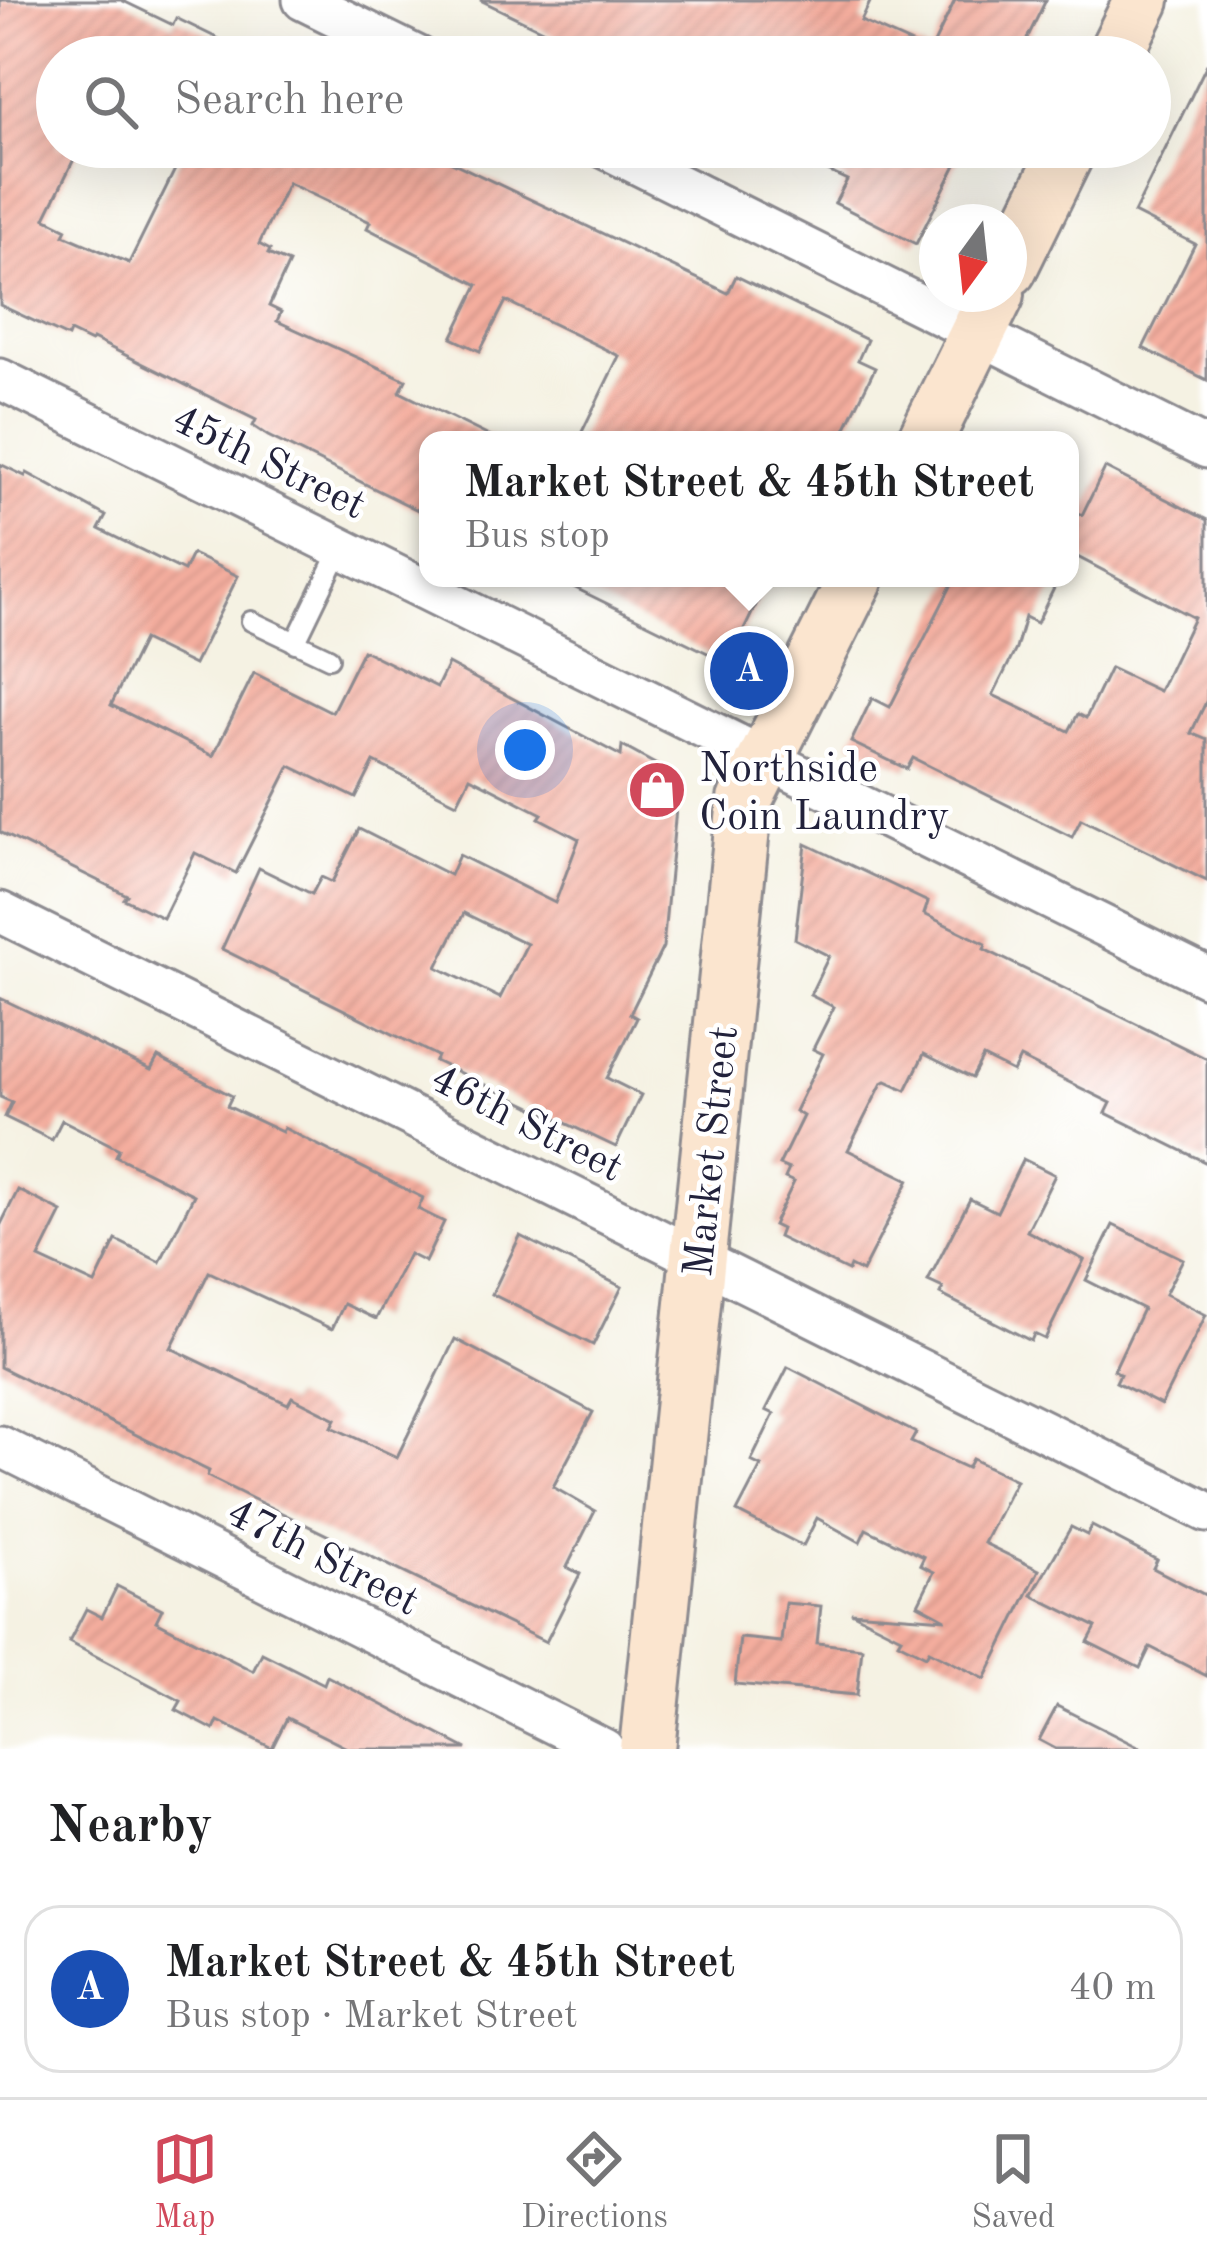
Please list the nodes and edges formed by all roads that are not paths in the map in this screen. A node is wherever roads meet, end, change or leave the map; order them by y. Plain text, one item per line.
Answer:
1 (303, 0) edge
2 (1142, 0) edge
3 (376, 36) edge
4 (1124, 36) edge
5 (651, 168) edge
6 (1059, 168) edge
7 (1027, 232) edge
8 (987, 315) edge
9 (0, 380) edge
10 (929, 431) edge
11 (1207, 448) edge
12 (340, 548) junction
13 (852, 587) edge
14 (251, 621) dead end
15 (295, 643) junction
16 (328, 658) dead end
17 (765, 760) junction
18 (0, 912) edge
19 (1207, 977) edge
20 (698, 1260) junction
21 (0, 1446) edge
22 (1207, 1512) edge
23 (604, 1749) edge
24 (647, 1749) edge

1 - 3 street
2 - 4 street
5 - 8 street
6 - 7 street
8 - 10 street
8 - 11 street
9 - 12 street, 45th Street
12 - 15 lane
12 - 17 street, 45th Street
13 - 17 street, Market Street
14 - 15 lane
15 - 16 lane
17 - 19 street, 45th Street
17 - 20 street, Market Street
18 - 20 street, 46th Street
20 - 22 street, 46th Street
20 - 24 street, Market Street
21 - 23 street, 47th Street

